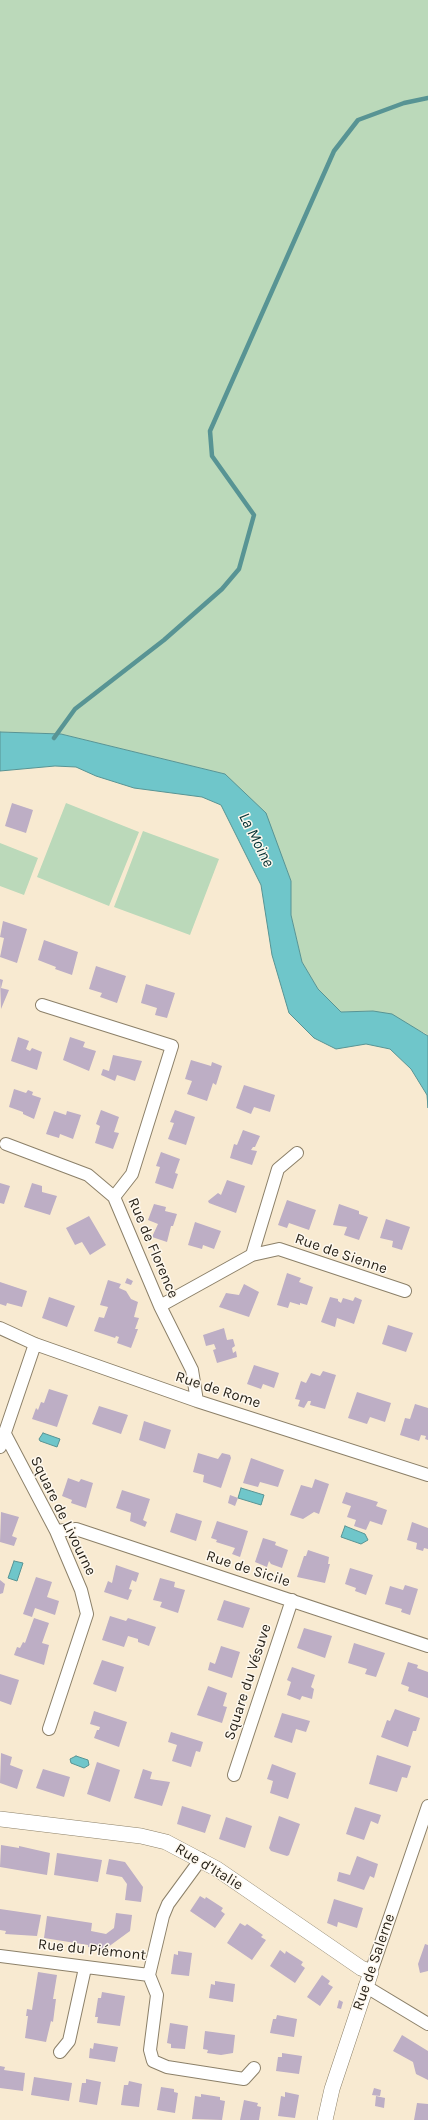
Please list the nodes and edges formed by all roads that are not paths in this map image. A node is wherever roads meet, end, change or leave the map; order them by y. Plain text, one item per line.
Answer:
1 (42, 1005) dead end
2 (6, 1144) dead end
3 (297, 1154) dead end
4 (114, 1197) junction
5 (252, 1255) junction
6 (405, 1291) dead end
7 (160, 1306) junction
8 (0, 1328) edge
9 (35, 1344) junction
10 (198, 1401) junction
11 (5, 1434) junction
12 (0, 1447) edge
13 (428, 1475) edge
14 (56, 1531) junction
15 (292, 1600) junction
16 (428, 1646) edge
17 (49, 1729) dead end
18 (234, 1775) dead end
19 (427, 1811) edge
20 (0, 1819) edge
21 (201, 1859) junction
22 (0, 1956) edge
23 (84, 1968) junction
24 (371, 1972) junction
25 (149, 1976) junction
26 (365, 1986) junction
27 (428, 2024) edge
28 (60, 2052) dead end
29 (254, 2068) dead end
30 (325, 2120) edge

1 - 4 street
2 - 4 street, Rue de Florence
3 - 5 street
4 - 7 street, Rue de Florence
5 - 6 street, Rue de Sienne
5 - 7 street, Rue de Sienne
7 - 10 street, Rue de Florence
8 - 9 street, Rue de Rome
9 - 10 street, Rue de Rome
9 - 11 street
10 - 13 street, Rue de Rome
11 - 12 street
11 - 14 street, Square de Livourne
14 - 15 street, Rue de Sicile
14 - 17 street, Square de Livourne
15 - 16 street, Rue de Sicile
15 - 18 street, Square du Vésuve
19 - 24 street, Rue de Salerne
20 - 21 street, Rue d’Italie
21 - 24 street, Rue d’Italie
21 - 25 street, Rue du Piémont
22 - 23 street, Rue du Piémont
23 - 25 street, Rue du Piémont
23 - 28 street
24 - 26 street, Rue de Salerne
25 - 29 street
26 - 27 street
26 - 30 street, Rue de Salerne

